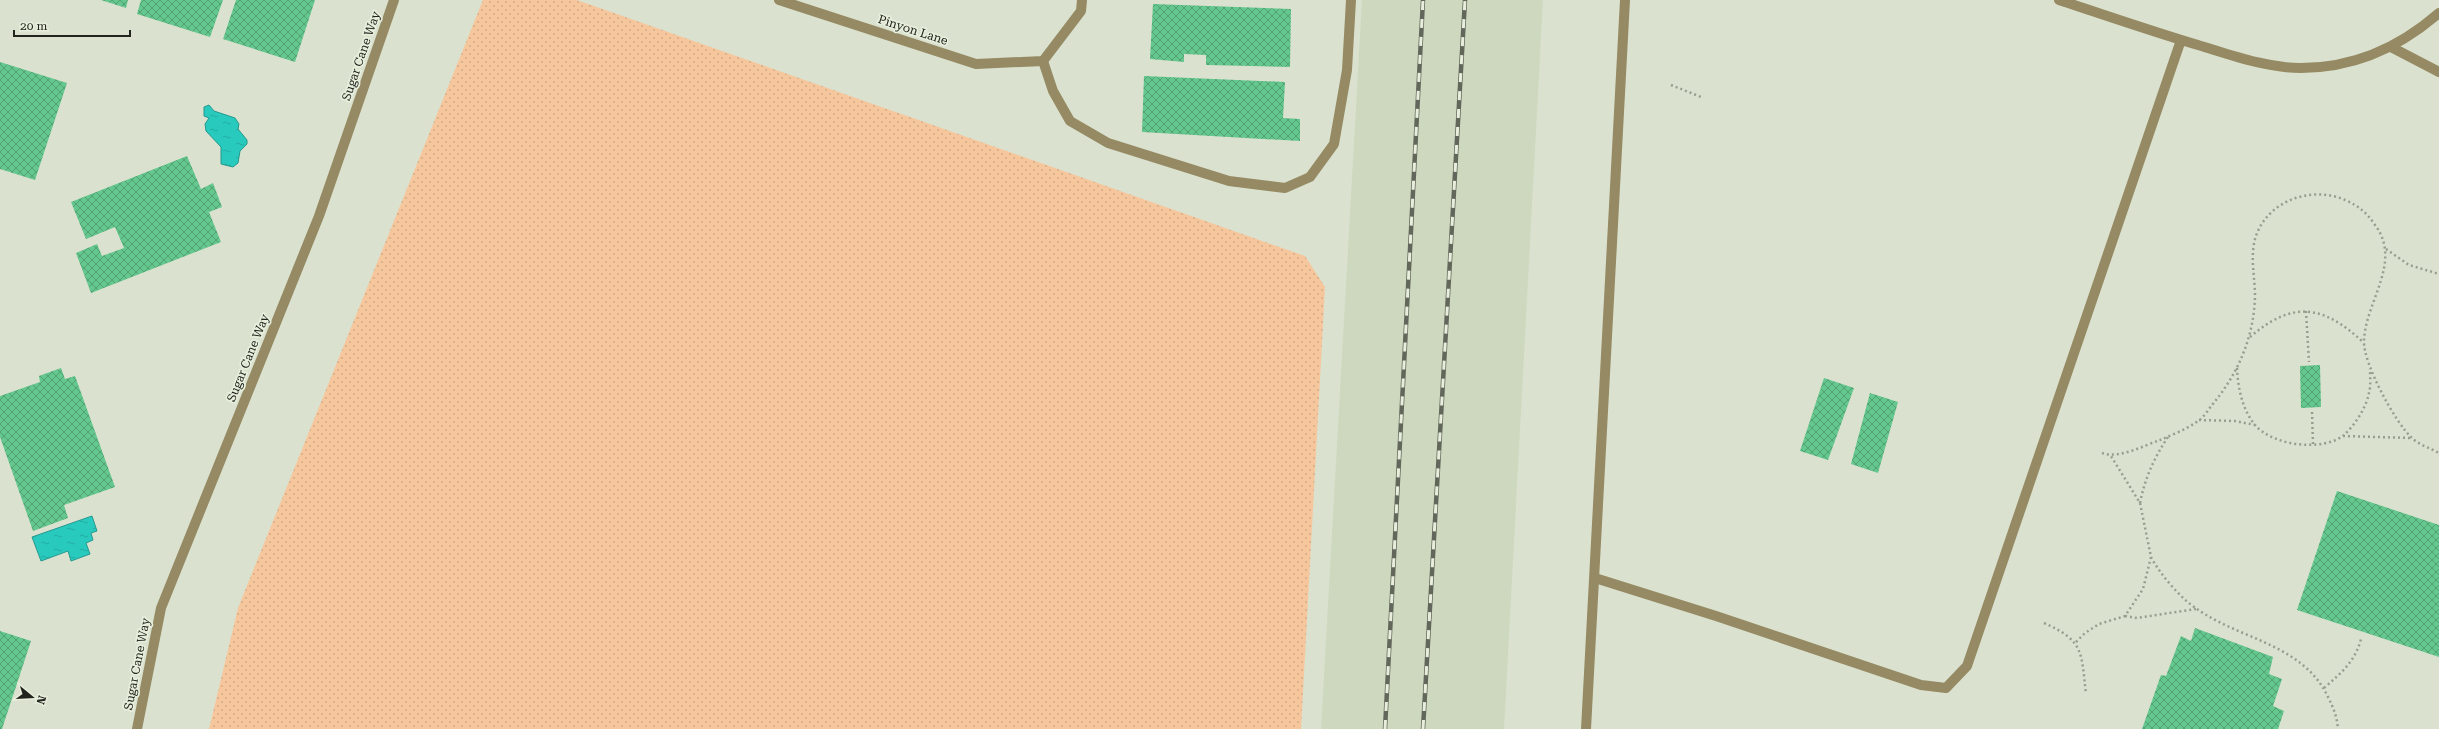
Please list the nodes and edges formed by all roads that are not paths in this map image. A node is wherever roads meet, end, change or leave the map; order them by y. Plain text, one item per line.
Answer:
1 (394, 0) edge
2 (779, 0) edge
3 (1082, 0) edge
4 (1351, 0) edge
5 (1625, 0) edge
6 (2059, 0) edge
7 (2439, 13) edge
8 (2181, 40) junction
9 (2392, 47) junction
10 (1043, 61) junction
11 (2439, 72) edge
12 (1595, 578) junction
13 (137, 729) edge
14 (1586, 729) edge

1 - 13 street, Sugar Cane Way
2 - 10 street, Pinyon Lane
3 - 10 street
4 - 10 street
5 - 12 street
6 - 8 street
7 - 9 street
8 - 9 street
8 - 12 street
9 - 11 street
12 - 14 street

